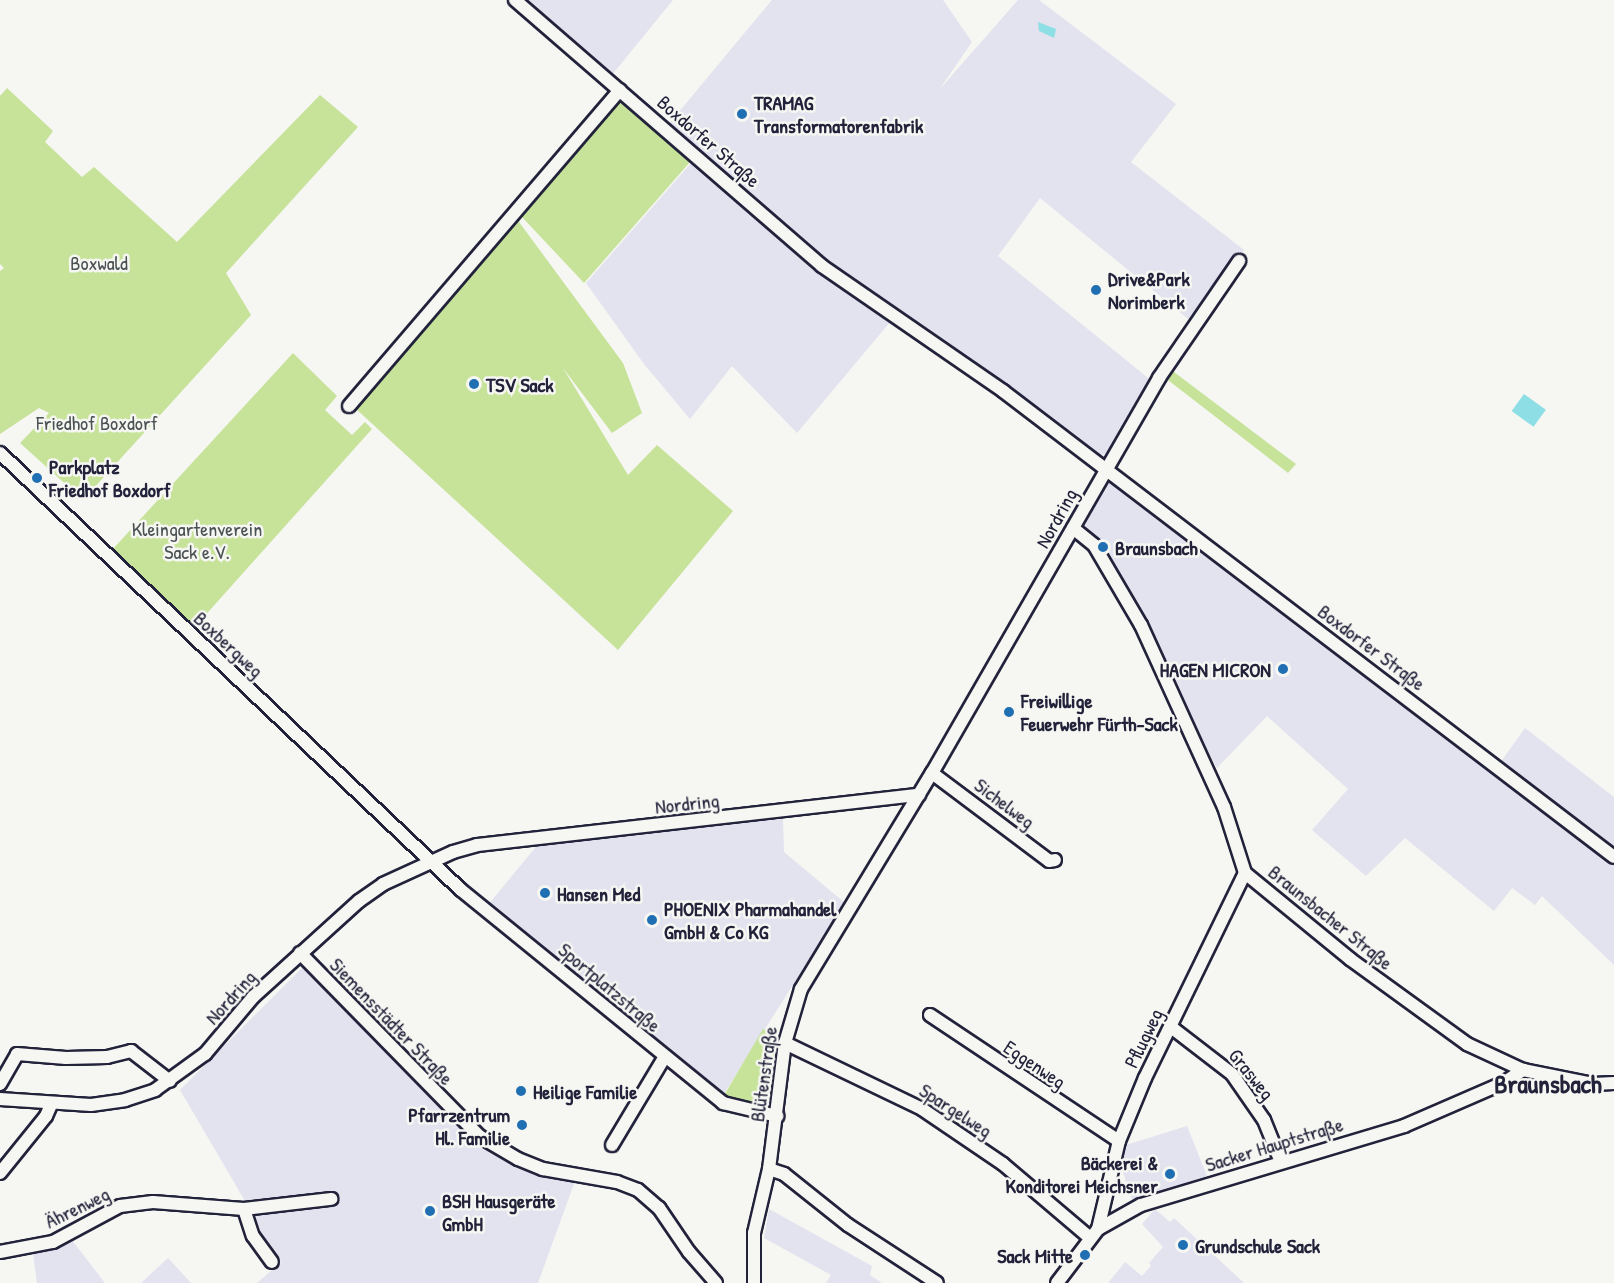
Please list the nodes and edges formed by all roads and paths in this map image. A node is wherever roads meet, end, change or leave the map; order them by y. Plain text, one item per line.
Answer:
1 (515, 0) edge
2 (620, 90) junction
3 (1239, 261) dead end
4 (349, 406) dead end
5 (0, 453) edge
6 (1106, 469) junction
7 (1073, 528) junction
8 (932, 773) junction
9 (919, 795) junction
10 (1614, 857) edge
11 (1055, 860) dead end
12 (432, 861) junction
13 (1245, 873) junction
14 (300, 953) junction
15 (930, 1015) dead end
16 (1171, 1027) junction
17 (784, 1044) junction
18 (664, 1058) junction
19 (1523, 1070) junction
20 (170, 1081) junction
21 (1614, 1083) edge
22 (0, 1084) edge
23 (0, 1099) edge
24 (51, 1105) junction
25 (777, 1116) junction
26 (1119, 1142) junction
27 (612, 1145) dead end
28 (1281, 1162) junction
29 (769, 1169) junction
30 (0, 1173) edge
31 (331, 1199) dead end
32 (244, 1209) junction
33 (1094, 1233) junction
34 (0, 1251) edge
35 (272, 1263) dead end
36 (716, 1283) edge
37 (754, 1283) edge
38 (938, 1283) edge
39 (1057, 1283) edge

1 - 2 street, Boxdorfer Straße
2 - 4 street
2 - 6 street, Boxdorfer Straße
3 - 6 street
5 - 12 street, Boxbergweg
6 - 7 street, Nordring
6 - 10 street, Boxdorfer Straße
7 - 8 street, Nordring
7 - 13 street, Braunsbacher Straße
8 - 9 street, Nordring
8 - 11 street, Sichelweg
9 - 12 street, Nordring
9 - 17 street, Blütenstraße
12 - 14 street, Nordring
12 - 18 street, Sportplatzstraße
13 - 16 street, Pflugweg
13 - 19 street, Braunsbacher Straße
14 - 20 street, Nordring
14 - 36 street, Siemensstädter Straße
15 - 26 street, Eggenweg
16 - 26 street, Pflugweg
16 - 28 street, Grasweg
17 - 25 street, Blütenstraße
17 - 33 street, Spargelweg
18 - 25 street, Sportplatzstraße
18 - 27 street
19 - 21 street, Braunsbacher Straße
19 - 28 street, Sacker Hauptstraße
20 - 22 street
20 - 24 street, Nordring
23 - 24 street, Nordring
24 - 30 street
25 - 29 street, Blütenstraße
26 - 33 street, Pflugweg
28 - 33 street, Sacker Hauptstraße
29 - 37 street, Blütenstraße
29 - 38 street
31 - 32 street, Ährenweg
32 - 34 street, Ährenweg
32 - 35 street
33 - 39 street, Sacker Hauptstraße

